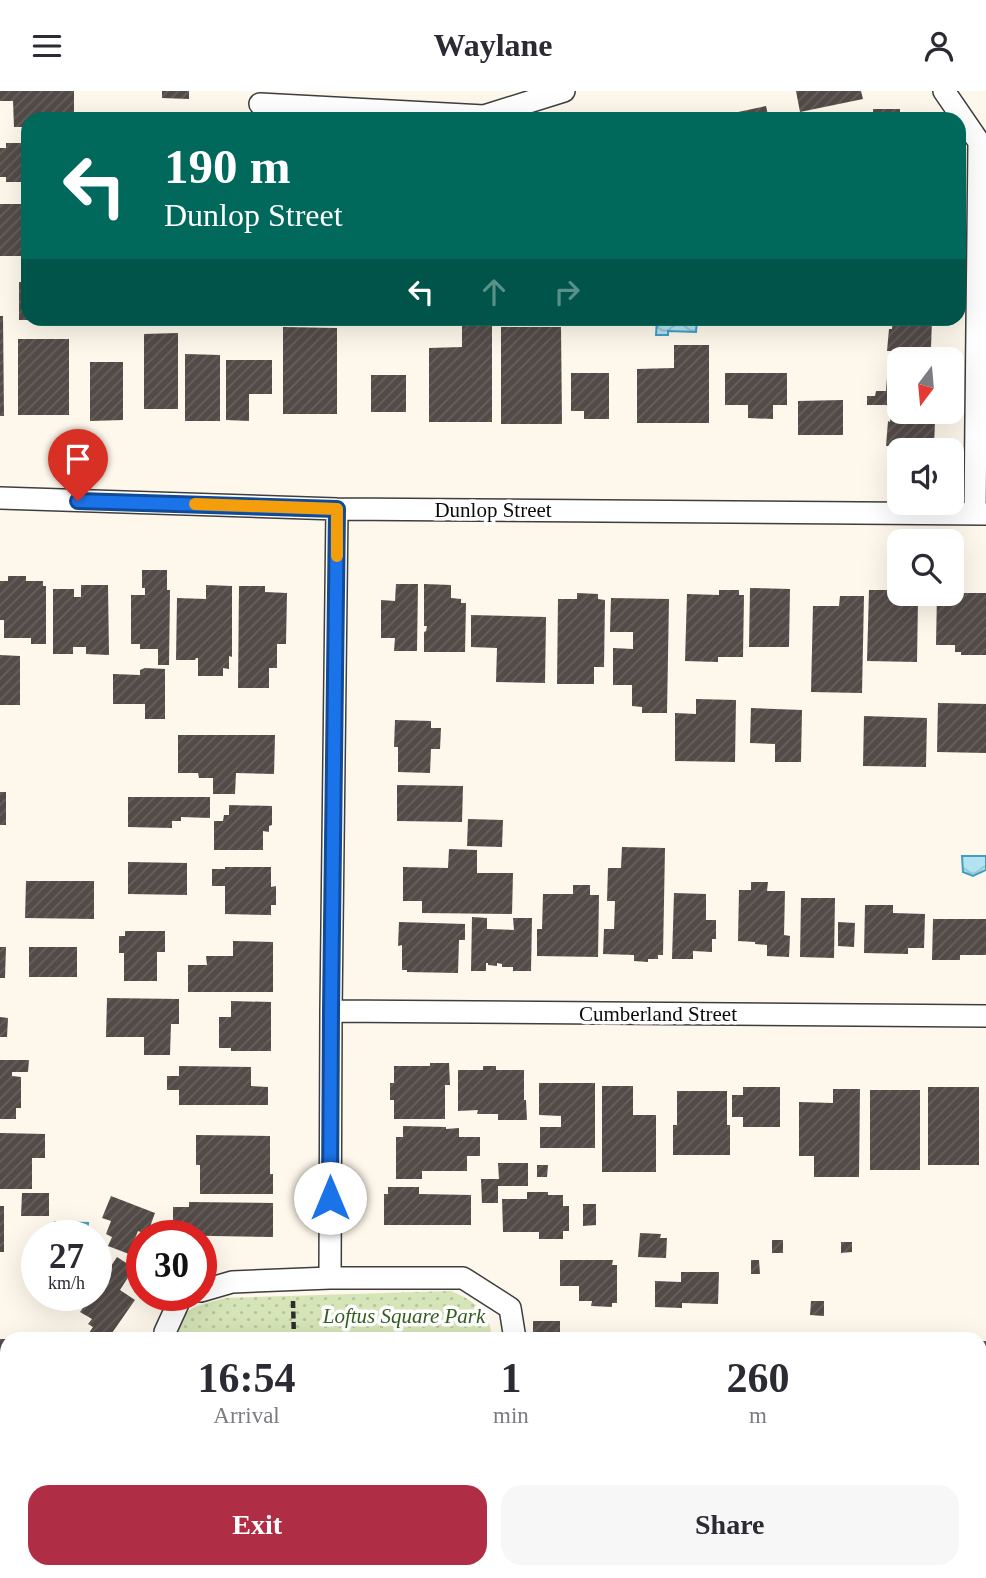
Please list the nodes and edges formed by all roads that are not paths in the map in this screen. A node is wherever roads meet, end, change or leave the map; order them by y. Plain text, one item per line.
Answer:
1 (564, 91) edge
2 (944, 91) edge
3 (260, 104) dead end
4 (398, 112) edge
5 (499, 112) edge
6 (958, 112) edge
7 (966, 123) edge
8 (0, 498) edge
9 (337, 509) junction
10 (981, 513) edge
11 (331, 1011) junction
12 (986, 1016) edge
13 (330, 1279) junction
14 (217, 1286) edge
15 (175, 1311) edge
16 (165, 1332) edge
17 (513, 1332) edge

1 - 5 street
2 - 6 street
3 - 4 street
7 - 10 street
8 - 9 street, Dunlop Street
9 - 10 street, Dunlop Street
9 - 11 street
11 - 12 street, Cumberland Street
11 - 13 street
13 - 14 street
13 - 17 street
15 - 16 street

